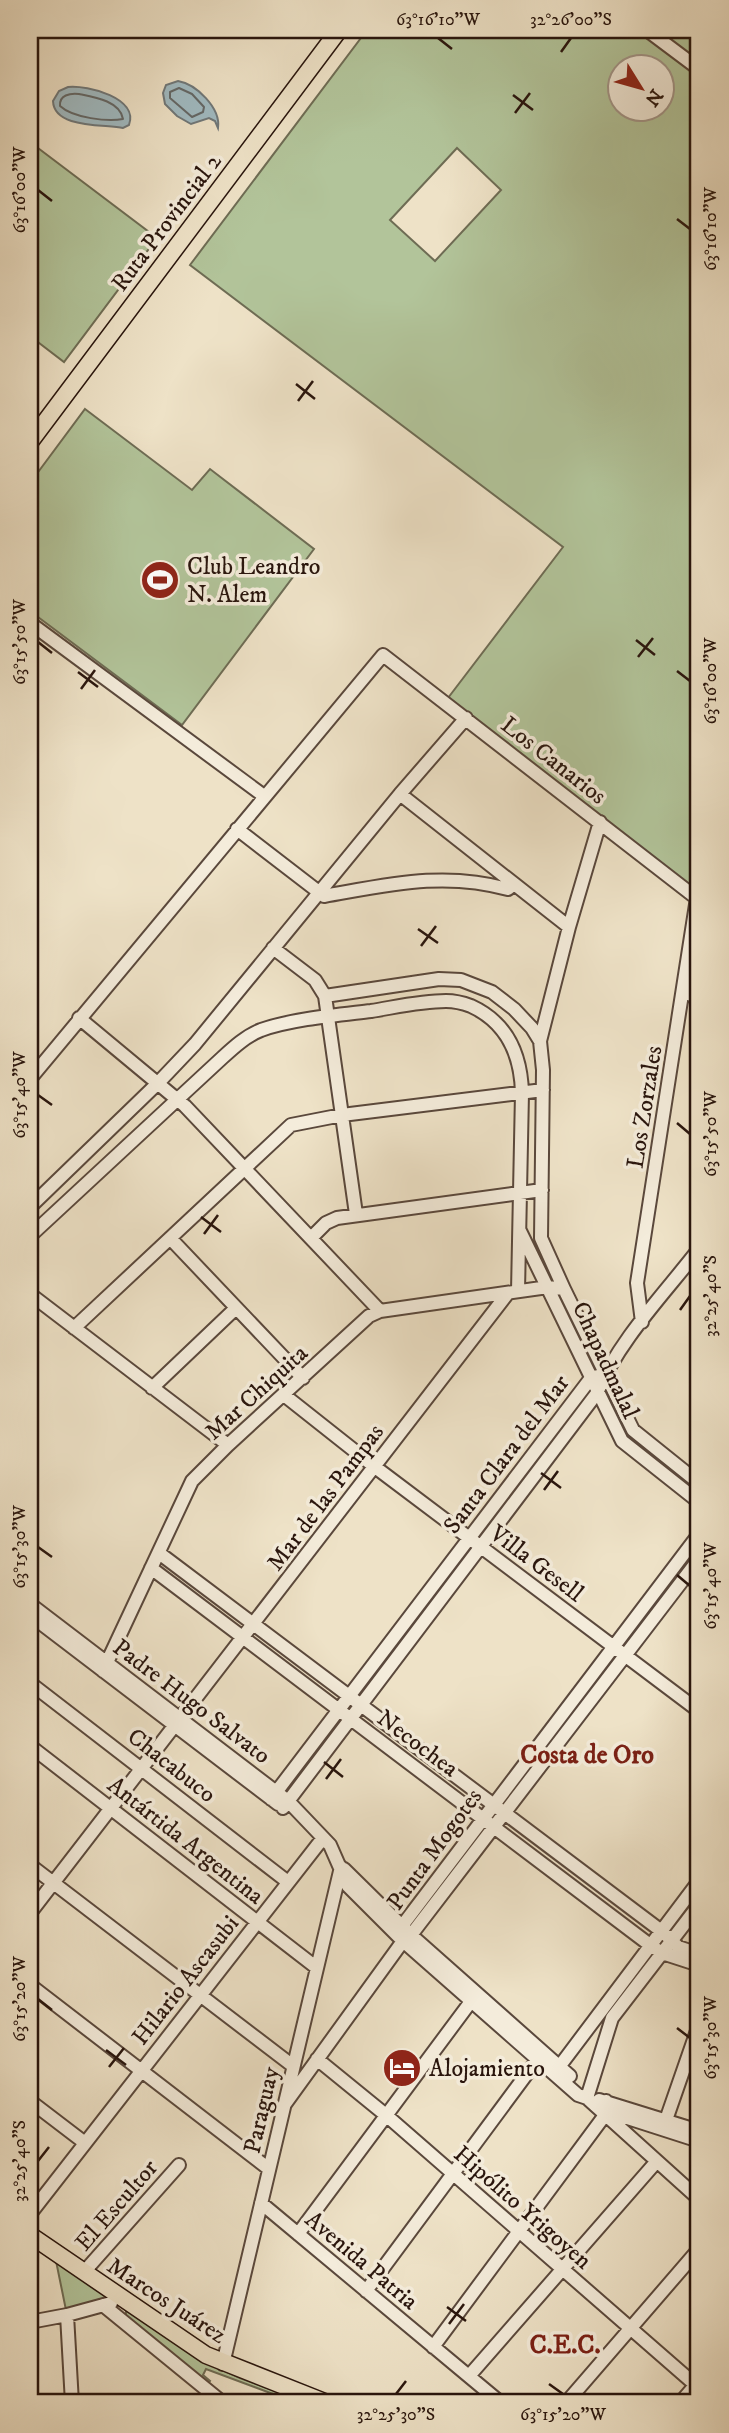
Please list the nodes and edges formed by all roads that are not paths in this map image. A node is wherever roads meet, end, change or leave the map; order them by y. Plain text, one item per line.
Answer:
1 (339, 30) edge
2 (647, 30) edge
3 (699, 69) edge
4 (30, 442) edge
5 (30, 623) edge
6 (466, 718) junction
7 (400, 794) junction
8 (264, 796) junction
9 (600, 822) junction
10 (237, 829) junction
11 (514, 884) junction
12 (318, 894) junction
13 (698, 899) edge
14 (569, 927) junction
15 (273, 948) junction
16 (684, 989) junction
17 (325, 996) junction
18 (699, 1001) edge
19 (328, 1017) junction
20 (79, 1018) junction
21 (540, 1041) junction
22 (30, 1079) edge
23 (158, 1083) junction
24 (543, 1090) junction
25 (522, 1093) junction
26 (177, 1099) junction
27 (342, 1115) junction
28 (243, 1169) junction
29 (542, 1189) junction
30 (520, 1191) junction
31 (30, 1207) edge
32 (356, 1214) junction
33 (519, 1228) junction
34 (30, 1236) edge
35 (170, 1238) junction
36 (311, 1238) junction
37 (699, 1249) edge
38 (548, 1287) junction
39 (564, 1289) junction
40 (513, 1292) junction
41 (30, 1294) edge
42 (236, 1308) junction
43 (380, 1311) junction
44 (642, 1322) junction
45 (74, 1328) junction
46 (605, 1374) junction
47 (303, 1378) junction
48 (591, 1378) junction
49 (152, 1388) junction
50 (597, 1393) junction
51 (284, 1395) junction
52 (228, 1446) junction
53 (375, 1466) junction
54 (699, 1483) edge
55 (699, 1502) edge
56 (699, 1534) edge
57 (469, 1537) junction
58 (481, 1546) junction
59 (159, 1553) junction
60 (699, 1559) edge
61 (151, 1568) junction
62 (30, 1604) edge
63 (30, 1616) edge
64 (254, 1625) junction
65 (244, 1638) junction
66 (613, 1647) junction
67 (625, 1656) junction
68 (104, 1667) junction
69 (30, 1683) edge
70 (348, 1696) junction
71 (360, 1705) junction
72 (338, 1709) junction
73 (699, 1711) edge
74 (350, 1718) junction
75 (178, 1722) junction
76 (30, 1746) edge
77 (142, 1768) junction
78 (274, 1796) junction
79 (285, 1805) junction
80 (493, 1805) junction
81 (111, 1808) junction
82 (504, 1814) junction
83 (483, 1818) junction
84 (494, 1826) junction
85 (323, 1838) junction
86 (30, 1865) edge
87 (341, 1867) junction
88 (699, 1881) edge
89 (288, 1882) junction
90 (53, 1884) junction
91 (699, 1905) edge
92 (30, 1913) edge
93 (258, 1922) junction
94 (660, 1932) junction
95 (405, 1934) junction
96 (671, 1942) junction
97 (650, 1945) junction
98 (662, 1953) junction
99 (699, 1954) edge
100 (699, 1965) edge
101 (317, 1968) junction
102 (30, 1985) edge
103 (200, 1996) junction
104 (475, 1997) junction
105 (699, 2025) edge
106 (541, 2055) junction
107 (317, 2059) junction
108 (293, 2066) junction
109 (557, 2069) junction
110 (142, 2071) junction
111 (587, 2098) junction
112 (30, 2101) edge
113 (606, 2101) junction
114 (285, 2104) junction
115 (605, 2115) junction
116 (387, 2116) junction
117 (666, 2120) junction
118 (699, 2131) edge
119 (699, 2141) edge
120 (85, 2143) junction
121 (657, 2161) junction
122 (179, 2165) dead end
123 (269, 2169) junction
124 (453, 2174) junction
125 (699, 2199) edge
126 (261, 2203) junction
127 (30, 2214) edge
128 (520, 2231) junction
129 (298, 2234) junction
130 (30, 2235) edge
131 (699, 2249) edge
132 (562, 2269) junction
133 (85, 2273) junction
134 (366, 2291) junction
135 (125, 2300) junction
136 (103, 2305) junction
137 (67, 2315) junction
138 (30, 2322) edge
139 (631, 2328) junction
140 (433, 2347) junction
141 (223, 2364) junction
142 (469, 2376) junction
143 (698, 2385) edge
144 (72, 2403) edge
145 (223, 2403) edge
146 (327, 2403) edge
147 (501, 2403) edge
148 (566, 2403) edge
149 (680, 2403) edge

1 - 4 main road, Ruta Provincial 2
2 - 3 street
5 - 8 street
6 - 7 street
6 - 8 street, Los Canarios
6 - 9 street, Los Canarios
7 - 11 street
7 - 12 street
8 - 10 street
9 - 13 street, Los Canarios
9 - 14 street
10 - 12 street
10 - 20 street
11 - 12 street
11 - 14 street
12 - 15 street
13 - 16 street, Los Zorzales
14 - 21 street
15 - 17 street
15 - 23 street
16 - 18 street
16 - 44 street, Los Zorzales
17 - 19 street
17 - 21 street
19 - 25 street
19 - 26 street
19 - 27 street
20 - 22 street
20 - 23 street
21 - 24 street
23 - 26 street
23 - 31 street
24 - 25 street
24 - 29 street
25 - 27 street
25 - 30 street
26 - 28 street
26 - 34 street
27 - 28 street
27 - 32 street
28 - 35 street
28 - 36 street
29 - 30 street
29 - 39 street
30 - 32 street
30 - 33 street
32 - 36 street
33 - 38 street
33 - 40 street
35 - 42 street
35 - 45 street
36 - 43 street
37 - 44 street
38 - 39 street, Chapadmalal
38 - 40 street, Mar Chiquita
38 - 48 street, Chapadmalal
39 - 46 street, Chapadmalal
40 - 43 street, Mar Chiquita
40 - 53 street, Mar de las Pampas
41 - 45 street
42 - 47 street
42 - 49 street
43 - 47 street, Mar Chiquita
44 - 46 street
45 - 49 street
46 - 48 street, Santa Clara del Mar
46 - 50 street, Santa Clara del Mar
46 - 54 street, Chapadmalal
47 - 51 street, Mar Chiquita
48 - 50 street, Chapadmalal
48 - 57 street, Santa Clara del Mar
49 - 52 street
50 - 55 street, Chapadmalal
50 - 58 street, Santa Clara del Mar
51 - 52 street, Mar Chiquita
51 - 53 street, Villa Gesell
52 - 59 street, Mar Chiquita
53 - 57 street, Villa Gesell
53 - 64 street, Mar de las Pampas
56 - 66 street, Punta Mogotes
57 - 58 street, Villa Gesell
57 - 70 street, Santa Clara del Mar
58 - 66 street, Villa Gesell
58 - 71 street, Santa Clara del Mar
59 - 61 street, Mar Chiquita
59 - 64 street, Necochea
60 - 67 street, Punta Mogotes
61 - 65 street, Necochea
61 - 68 street, Mar Chiquita
62 - 68 street, Padre Hugo Salvato
63 - 68 street, Padre Hugo Salvato
64 - 65 street, Mar de las Pampas
64 - 70 street, Necochea
65 - 72 street, Necochea
65 - 75 street, Mar de las Pampas
66 - 67 street, Villa Gesell
66 - 80 street, Punta Mogotes
67 - 73 street, Villa Gesell
67 - 82 street, Punta Mogotes
68 - 75 street, Padre Hugo Salvato
69 - 77 street, Chacabuco
70 - 71 street, Necochea
70 - 72 street, Santa Clara del Mar
71 - 74 street, Santa Clara del Mar
71 - 80 street, Necochea
72 - 74 street, Necochea
72 - 78 street, Santa Clara del Mar
74 - 79 street, Santa Clara del Mar
74 - 83 street, Necochea
75 - 77 street, Mar de las Pampas
75 - 78 street, Padre Hugo Salvato
76 - 81 street, Antártida Argentina
77 - 81 street, Mar de las Pampas
77 - 89 street, Chacabuco
78 - 79 street, Padre Hugo Salvato
79 - 85 street, Padre Hugo Salvato
80 - 82 street, Necochea
80 - 83 street, Punta Mogotes
81 - 90 street, Mar de las Pampas
81 - 93 street, Antártida Argentina
82 - 84 street, Punta Mogotes
82 - 94 street, Necochea
83 - 84 street, Necochea
83 - 95 street, Punta Mogotes
84 - 95 street, Punta Mogotes
84 - 97 street, Necochea
85 - 87 street, Padre Hugo Salvato
85 - 89 street, Hilario Ascasubi
86 - 90 street
87 - 95 street, Padre Hugo Salvato
87 - 101 street, Paraguay
88 - 94 street
89 - 93 street, Hilario Ascasubi
90 - 92 street, Mar de las Pampas
90 - 103 street
91 - 96 street
93 - 101 street, Antártida Argentina
93 - 103 street, Hilario Ascasubi
94 - 96 street, Necochea
94 - 97 street
95 - 104 street, Padre Hugo Salvato
95 - 107 street
96 - 98 street
96 - 99 street, Necochea
97 - 98 street, Necochea
97 - 109 street
98 - 100 street, Necochea
98 - 111 street
101 - 108 street, Paraguay
102 - 110 street
103 - 108 street
103 - 110 street, Hilario Ascasubi
104 - 106 street, Padre Hugo Salvato
104 - 116 street
105 - 117 street
106 - 109 street, Padre Hugo Salvato
106 - 124 street
107 - 114 street
107 - 116 street, Hipólito Yrigoyen
108 - 114 street, Paraguay
109 - 111 street, Padre Hugo Salvato
110 - 120 street, Hilario Ascasubi
110 - 123 street
111 - 113 street
111 - 115 street, Padre Hugo Salvato
112 - 120 street
113 - 115 street
113 - 117 street
114 - 123 street, Paraguay
115 - 119 street
115 - 121 street, Padre Hugo Salvato
115 - 128 street
116 - 124 street, Hipólito Yrigoyen
116 - 129 street
117 - 118 street
120 - 127 street, Hilario Ascasubi
121 - 125 street, Padre Hugo Salvato
121 - 132 street
122 - 133 street, El Escultor
123 - 126 street, Paraguay
124 - 128 street, Hipólito Yrigoyen
124 - 134 street
126 - 129 street, Avenida Patria
126 - 141 street, Paraguay
128 - 132 street, Hipólito Yrigoyen
128 - 140 street
129 - 134 street, Avenida Patria
130 - 133 main road, Marcos Juárez
131 - 139 street
132 - 139 street, Hipólito Yrigoyen
132 - 142 street
133 - 135 main road, Marcos Juárez
134 - 140 street, Avenida Patria
135 - 136 street
135 - 141 main road, Marcos Juárez
136 - 137 street
136 - 145 street
137 - 138 street
137 - 144 street
139 - 143 street, Hipólito Yrigoyen
139 - 148 street
140 - 142 street, Avenida Patria
141 - 146 main road, Marcos Juárez
142 - 147 street, Avenida Patria
143 - 149 street

